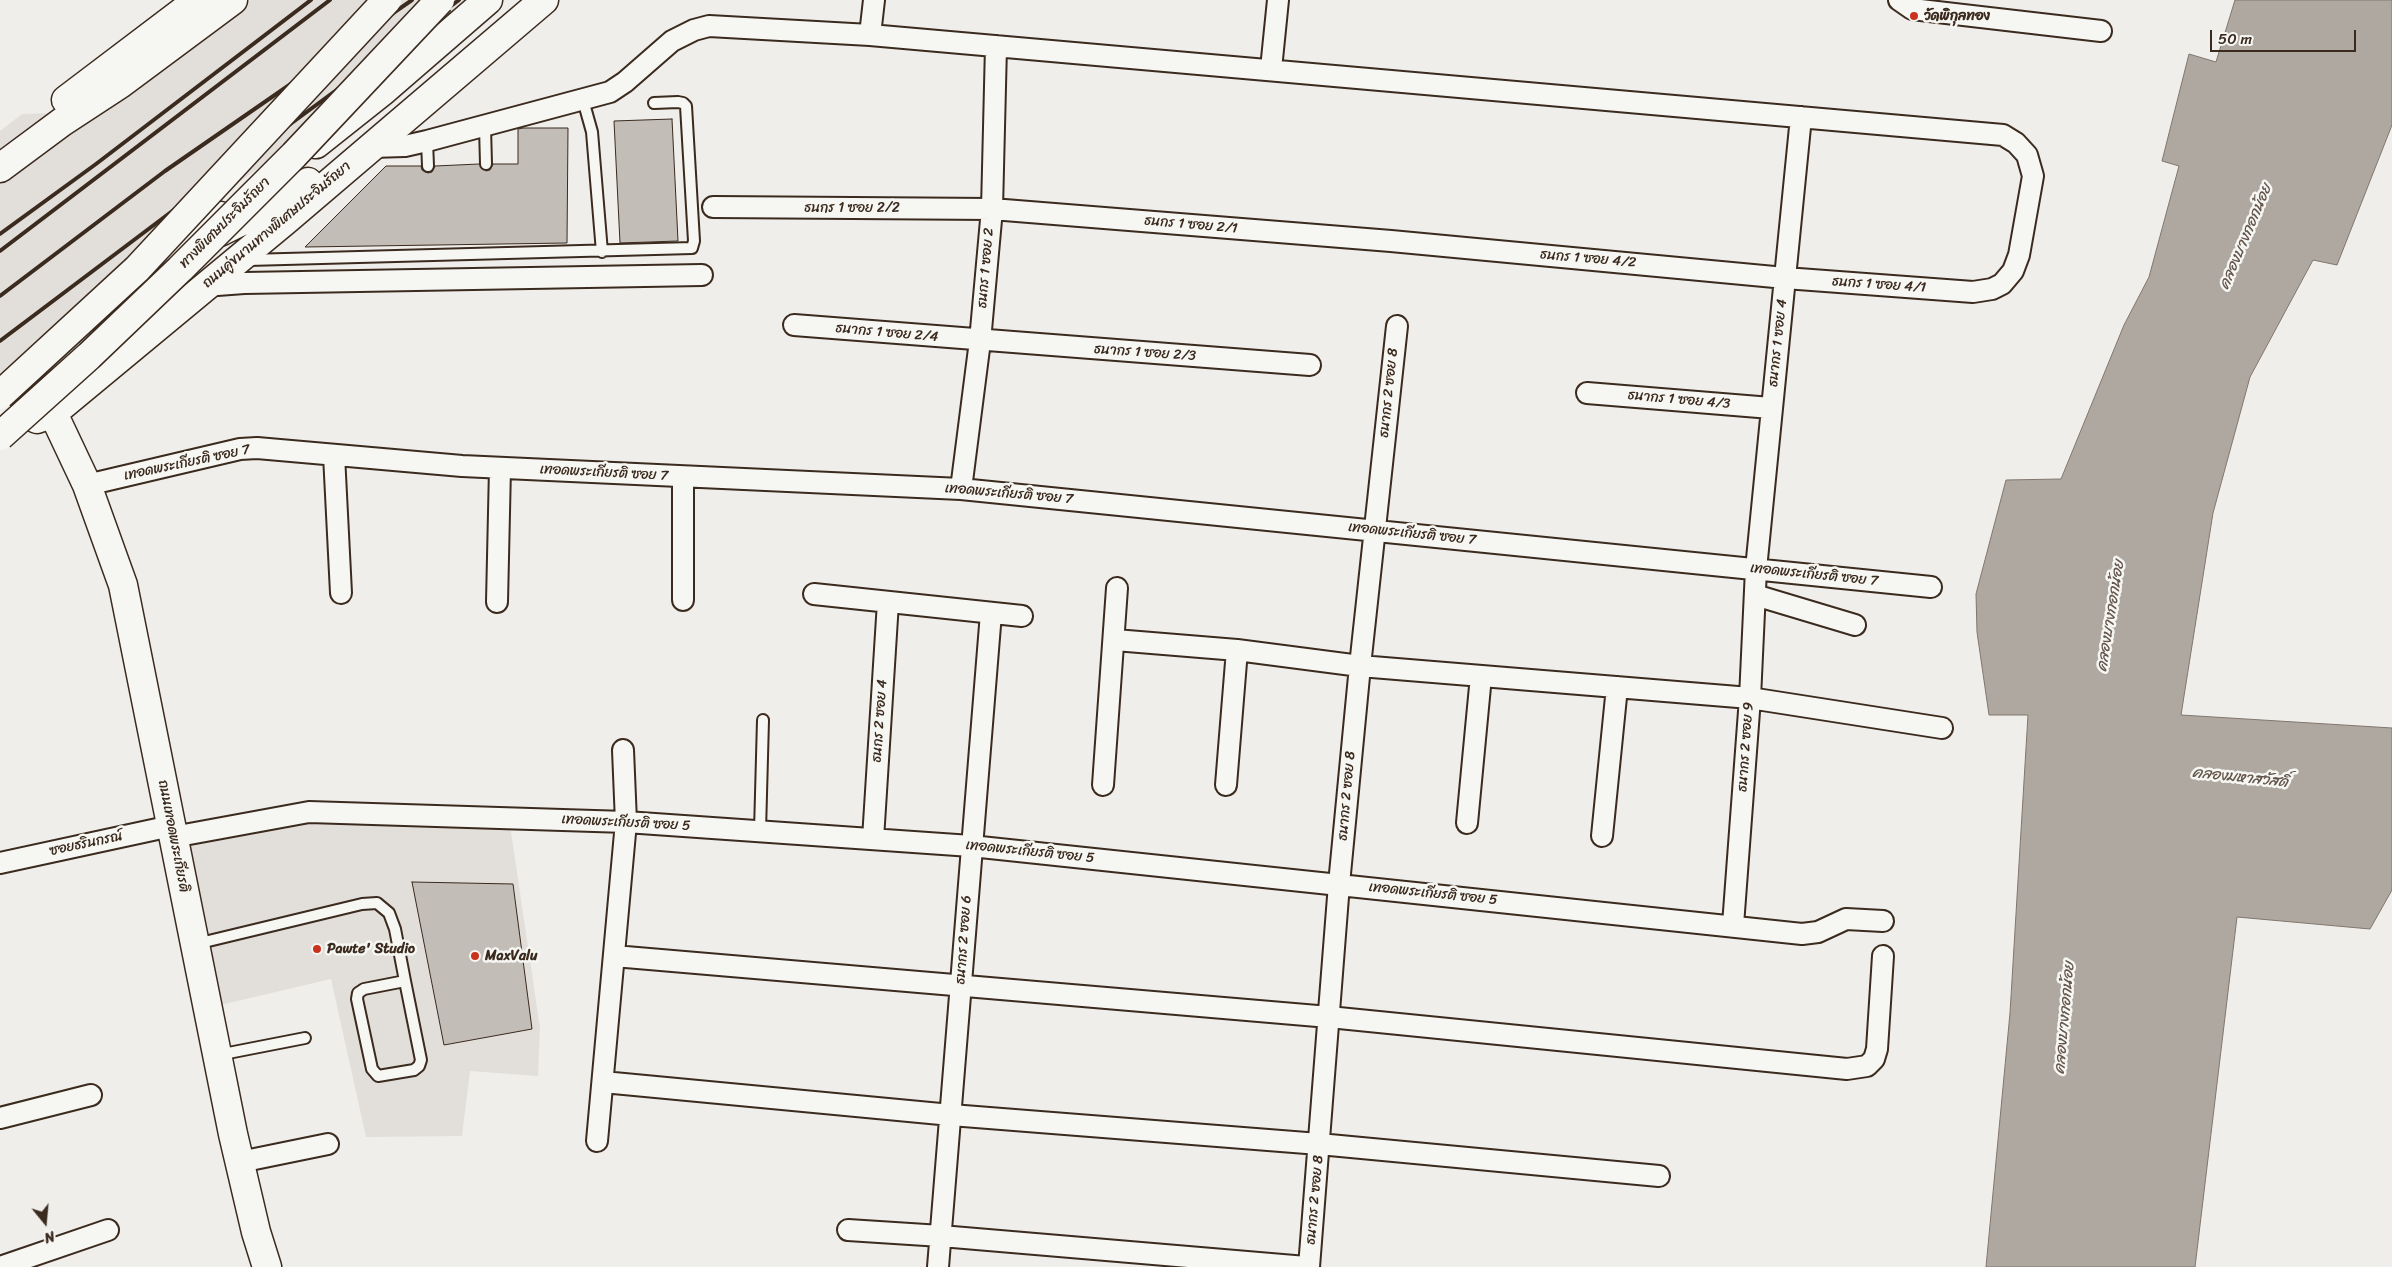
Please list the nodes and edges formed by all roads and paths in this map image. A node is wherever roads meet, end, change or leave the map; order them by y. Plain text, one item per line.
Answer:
1 (198, 0) edge
2 (233, 0) edge
3 (387, 0) edge
4 (440, 0) edge
5 (488, 0) edge
6 (518, 0) edge
7 (544, 0) edge
8 (874, 0) edge
9 (1278, 0) edge
10 (1899, 0) edge
11 (2101, 31) dead end
12 (870, 35) junction
13 (996, 46) junction
14 (1272, 69) junction
15 (584, 100) junction
16 (654, 103) dead end
17 (394, 115) junction
18 (1800, 117) junction
19 (485, 127) junction
20 (427, 141) junction
21 (371, 147) junction
22 (0, 152) edge
23 (486, 164) dead end
24 (428, 166) dead end
25 (0, 168) edge
26 (713, 207) dead end
27 (992, 209) junction
28 (286, 220) junction
29 (1391, 241) joint
30 (602, 252) junction
31 (169, 256) junction
32 (234, 261) junction
33 (702, 275) dead end
34 (1785, 278) junction
35 (204, 286) junction
36 (794, 325) dead end
37 (1397, 326) dead end
38 (980, 341) junction
39 (1310, 365) dead end
40 (1587, 393) dead end
41 (0, 394) edge
42 (0, 402) edge
43 (1771, 408) junction
44 (53, 413) junction
45 (0, 436) edge
46 (334, 455) junction
47 (500, 468) junction
48 (683, 476) junction
49 (87, 485) junction
50 (962, 489) junction
51 (1374, 529) junction
52 (1756, 569) junction
53 (1931, 587) dead end
54 (1118, 588) dead end
55 (341, 593) dead end
56 (814, 594) dead end
57 (1755, 595) junction
58 (683, 600) dead end
59 (497, 602) dead end
60 (888, 602) junction
61 (991, 613) junction
62 (1022, 616) dead end
63 (1855, 625) dead end
64 (1115, 640) junction
65 (1237, 650) junction
66 (1360, 666) junction
67 (1481, 676) junction
68 (1617, 687) junction
69 (1750, 698) junction
70 (763, 720) dead end
71 (1942, 728) dead end
72 (623, 750) dead end
73 (1103, 785) dead end
74 (1226, 786) dead end
75 (626, 822) junction
76 (1467, 823) dead end
77 (172, 831) junction
78 (760, 831) junction
79 (1602, 836) dead end
80 (873, 839) junction
81 (971, 846) junction
82 (0, 863) edge
83 (1339, 884) junction
84 (1883, 921) dead end
85 (1733, 925) junction
86 (195, 944) junction
87 (614, 956) junction
88 (1882, 956) dead end
89 (405, 981) junction
90 (961, 986) junction
91 (1328, 1017) junction
92 (305, 1038) dead end
93 (218, 1055) junction
94 (602, 1082) junction
95 (91, 1095) dead end
96 (951, 1115) junction
97 (0, 1118) edge
98 (597, 1141) dead end
99 (328, 1144) dead end
100 (1319, 1144) junction
101 (240, 1162) junction
102 (1659, 1176) dead end
103 (108, 1230) dead end
104 (848, 1230) dead end
105 (941, 1236) junction
106 (0, 1267) edge
107 (267, 1267) edge
108 (938, 1267) edge
109 (1308, 1267) edge

1 - 22 main road
2 - 25 main road
3 - 41 main road, bridge
4 - 45 main road, ทางพิเศษประจิมรัถยา, bridge
5 - 31 main road
6 - 17 main road
7 - 21 main road, ถนนคู่ขนานทางพิเศษประจิมรัถยา
8 - 12 street
9 - 14 street
10 - 11 street
12 - 13 street, ธนกร 1 ซอย 4/1
12 - 15 street, ธนกร 1 ซอย 4/1
13 - 14 street, ธนกร 1 ซอย 4/1
13 - 27 street, ธนกร 1 ซอย 2
14 - 18 street, ธนกร 1 ซอย 4/1
15 - 19 street, ธนกร 1 ซอย 4/1
15 - 30 lane
16 - 30 lane
17 - 28 main road
17 - 31 main road
18 - 34 street, ธนากร 1 ซอย 4
18 - 34 street, ธนกร 1 ซอย 4/1
19 - 20 street, ธนกร 1 ซอย 4/1
19 - 23 lane
20 - 21 street, ธนกร 1 ซอย 4/1
20 - 24 lane
21 - 28 main road, ถนนคู่ขนานทางพิเศษประจิมรัถยา
26 - 27 street, ธนกร 1 ซอย 2/2
27 - 29 street, ธนกร 1 ซอย 2/1
27 - 38 street, ธนกร 1 ซอย 2
28 - 32 main road, ถนนคู่ขนานทางพิเศษประจิมรัถยา
29 - 34 street, ธนกร 1 ซอย 4/2
30 - 32 lane
31 - 42 main road
32 - 35 main road, ถนนคู่ขนานทางพิเศษประจิมรัถยา
33 - 35 street
34 - 43 street, ธนากร 1 ซอย 4
35 - 44 main road, ถนนคู่ขนานทางพิเศษประจิมรัถยา
36 - 38 street, ธนากร 1 ซอย 2/4
37 - 51 street, ธนากร 2 ซอย 8
38 - 39 street, ธนากร 1 ซอย 2/3
38 - 50 street, ธนกร 1 ซอย 2
40 - 43 street, ธนากร 1 ซอย 4/3
43 - 52 street, ธนากร 1 ซอย 4
44 - 45 main road, ถนนคู่ขนานทางพิเศษประจิมรัถยา
44 - 49 main road, ถนนเทอดพระเกียรติ
46 - 47 street, เทอดพระเกียรติ ซอย 7
46 - 49 street, เทอดพระเกียรติ ซอย 7
46 - 55 street
47 - 48 street, เทอดพระเกียรติ ซอย 7
47 - 59 street
48 - 50 street, เทอดพระเกียรติ ซอย 7
48 - 58 street
49 - 77 main road, ถนนเทอดพระเกียรติ
50 - 51 street, เทอดพระเกียรติ ซอย 7
51 - 52 street, เทอดพระเกียรติ ซอย 7
51 - 66 street, ธนากร 2 ซอย 8
52 - 53 street, เทอดพระเกียรติ ซอย 7
52 - 57 street, ธนากร 2 ซอย 9
54 - 64 street
56 - 60 street
57 - 63 street
57 - 69 street, ธนากร 2 ซอย 9
60 - 61 street
60 - 80 street, ธนกร 2 ซอย 4
61 - 62 street
61 - 81 street, ธนากร 2 ซอย 6
64 - 65 street
64 - 73 street
65 - 66 street
65 - 74 street
66 - 67 street
66 - 83 street, ธนากร 2 ซอย 8
67 - 68 street
67 - 76 street
68 - 69 street
68 - 79 street
69 - 71 street
69 - 85 street, ธนากร 2 ซอย 9
70 - 78 lane
72 - 75 street
75 - 77 street, เทอดพระเกียรติ ซอย 5
75 - 78 street, เทอดพระเกียรติ ซอย 5
75 - 87 street
77 - 82 street, ซอยธรินกรณ์
77 - 86 main road, ถนนเทอดพระเกียรติ
78 - 80 street, เทอดพระเกียรติ ซอย 5
80 - 81 street, เทอดพระเกียรติ ซอย 5
81 - 83 street, เทอดพระเกียรติ ซอย 5
81 - 90 street, ธนากร 2 ซอย 6
83 - 85 street, เทอดพระเกียรติ ซอย 5
83 - 91 street, ธนากร 2 ซอย 8
84 - 85 street, เทอดพระเกียรติ ซอย 5
86 - 89 lane
86 - 93 main road, ถนนเทอดพระเกียรติ
87 - 90 street
87 - 94 street
88 - 91 street
89 - 89 lane
90 - 91 street
90 - 96 street, ธนากร 2 ซอย 6
91 - 100 street, ธนากร 2 ซอย 8
92 - 93 lane
93 - 101 main road, ถนนเทอดพระเกียรติ
94 - 96 street
94 - 98 street
95 - 97 street
96 - 100 street
96 - 105 street, ธนากร 2 ซอย 6
99 - 101 street
100 - 102 street
100 - 109 street, ธนากร 2 ซอย 8
101 - 107 main road, ถนนเทอดพระเกียรติ
103 - 106 street
104 - 105 street
105 - 108 street, ธนากร 2 ซอย 6
105 - 109 street

